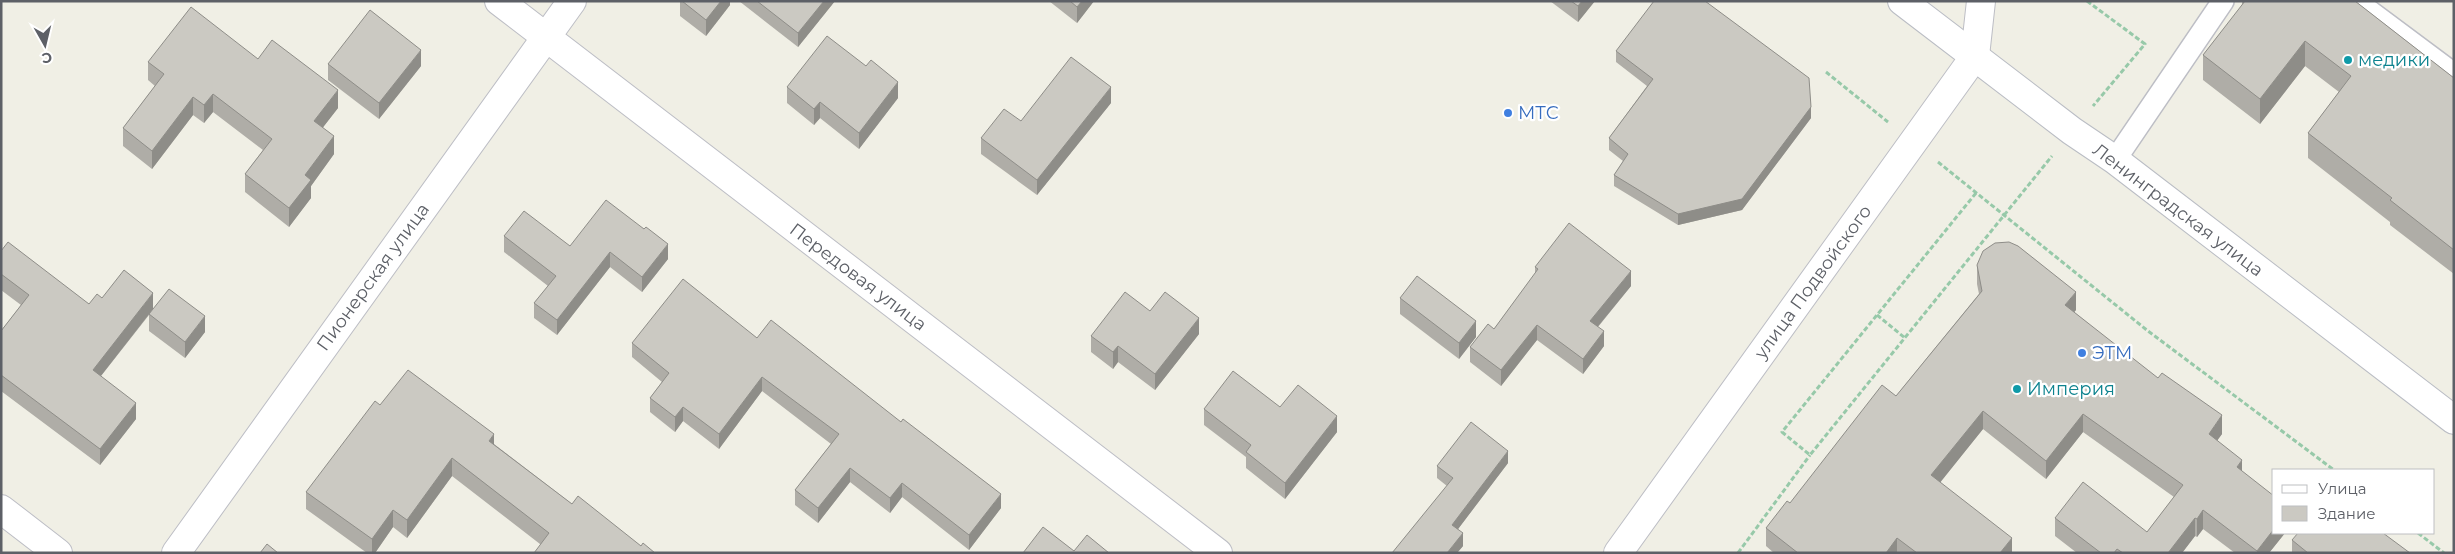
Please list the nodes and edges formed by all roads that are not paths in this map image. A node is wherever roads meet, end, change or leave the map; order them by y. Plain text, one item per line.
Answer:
1 (499, 1) edge
2 (572, 1) edge
3 (1902, 1) edge
4 (1981, 1) edge
5 (2223, 1) edge
6 (2356, 1) edge
7 (545, 37) junction
8 (1975, 56) junction
9 (2454, 74) edge
10 (2115, 160) junction
11 (2454, 420) edge
12 (1, 509) edge
13 (58, 553) edge
14 (176, 553) edge
15 (1218, 553) edge
16 (1618, 553) edge

1 - 7 street, Передовая улица
2 - 7 street, Пионерская улица
3 - 8 street, Ленинградская улица
4 - 8 street, улица Подвойского
5 - 10 lane
6 - 9 lane
7 - 14 street, Пионерская улица
7 - 15 street, Передовая улица
8 - 10 street, Ленинградская улица
8 - 16 street, улица Подвойского
10 - 11 street, Ленинградская улица
12 - 13 street

